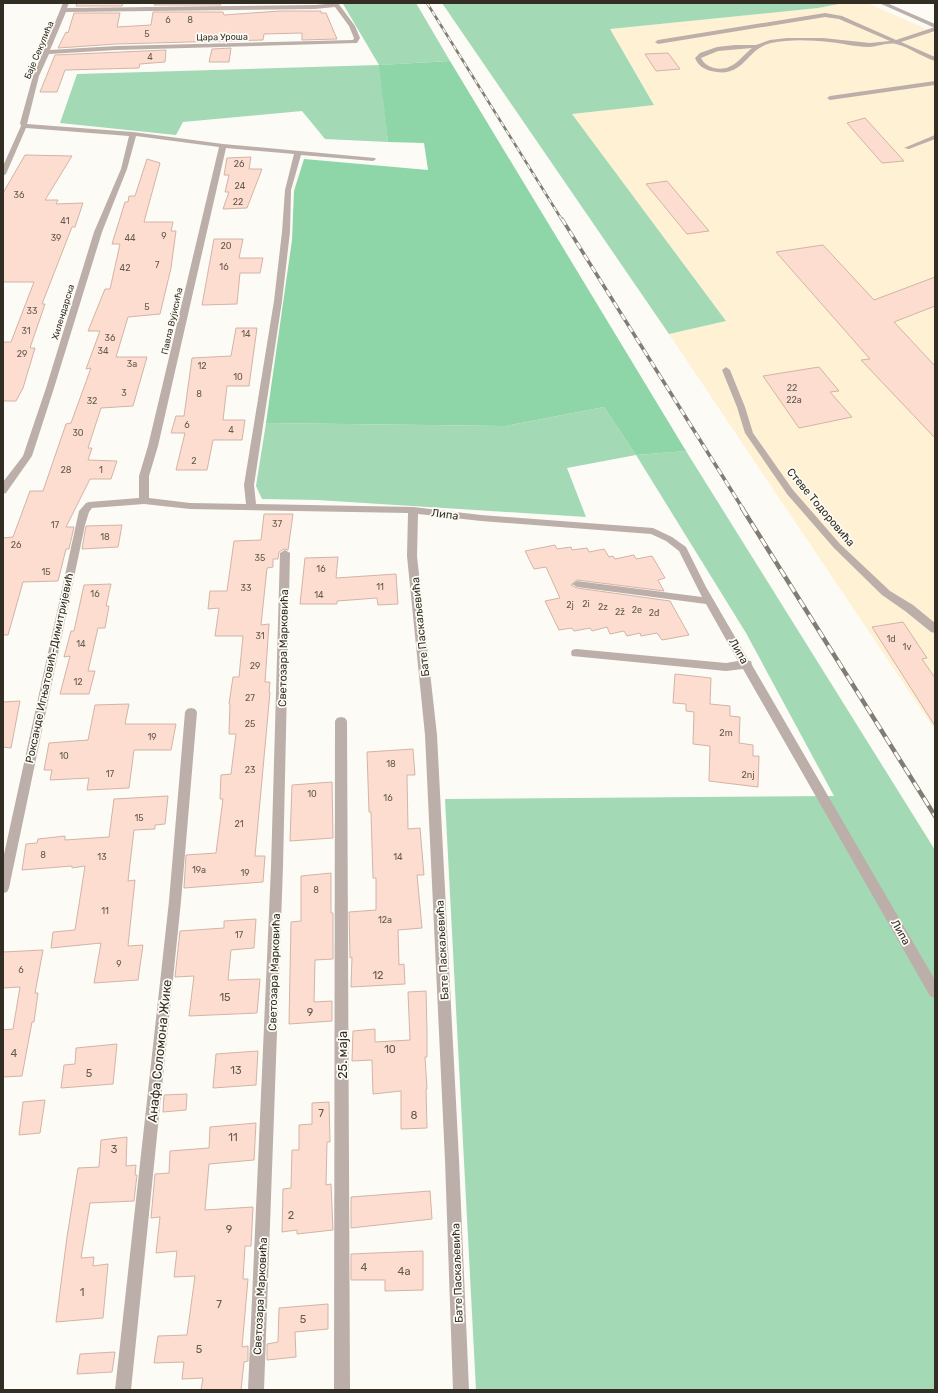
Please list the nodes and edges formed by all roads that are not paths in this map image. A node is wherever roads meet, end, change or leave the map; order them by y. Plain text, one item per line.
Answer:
1 (66, 3) edge
2 (882, 3) edge
3 (336, 4) edge
4 (63, 10) junction
5 (935, 26) edge
6 (935, 29) edge
7 (774, 32) dead end
8 (918, 32) junction
9 (929, 37) dead end
10 (786, 40) junction
11 (894, 41) junction
12 (658, 42) dead end
13 (758, 47) junction
14 (47, 52) junction
15 (935, 60) edge
16 (935, 83) edge
17 (830, 98) dead end
18 (24, 126) junction
19 (134, 134) junction
20 (935, 137) edge
21 (223, 146) junction
22 (907, 148) dead end
23 (298, 152) junction
24 (373, 159) dead end
25 (3, 174) edge
26 (726, 370) dead end
27 (3, 491) edge
28 (144, 501) junction
29 (251, 506) junction
30 (413, 510) junction
31 (285, 554) dead end
32 (577, 584) dead end
33 (709, 600) junction
34 (935, 629) edge
35 (576, 653) dead end
36 (746, 664) junction
37 (191, 712) dead end
38 (341, 720) dead end
39 (3, 888) edge
40 (935, 992) edge
41 (123, 1390) edge
42 (256, 1390) edge
43 (342, 1390) edge
44 (462, 1390) edge

1 - 4 street, Баје Секулића
2 - 5 street
3 - 4 street
3 - 14 street, Цара Уроша
4 - 14 street, Баје Секулића
6 - 8 street
7 - 10 street
8 - 9 street
8 - 11 street
10 - 11 street
10 - 13 street
11 - 12 street
11 - 15 street
13 - 13 street
14 - 18 street, Баје Секулића
16 - 17 street
18 - 19 street
18 - 25 street, Баје Секулића
19 - 21 street
19 - 27 street, Хилендарска
20 - 22 street
21 - 23 street
21 - 28 street, Павла Вујисића
23 - 24 street
23 - 29 street
26 - 34 street, Стеве Тодоровића
28 - 29 street, Роксанде Игњатовић-Димитријевић
28 - 39 street, Роксанде Игњатовић-Димитријевић
29 - 30 street, Липа
30 - 33 street, Липа
30 - 44 street, Бате Паскаљевића
31 - 42 street, Светозара Марковића
32 - 33 street
33 - 36 street, Липа
35 - 36 street
36 - 40 street, Липа
37 - 41 street, Анафа Соломона Жике
38 - 43 street, 25. маја

